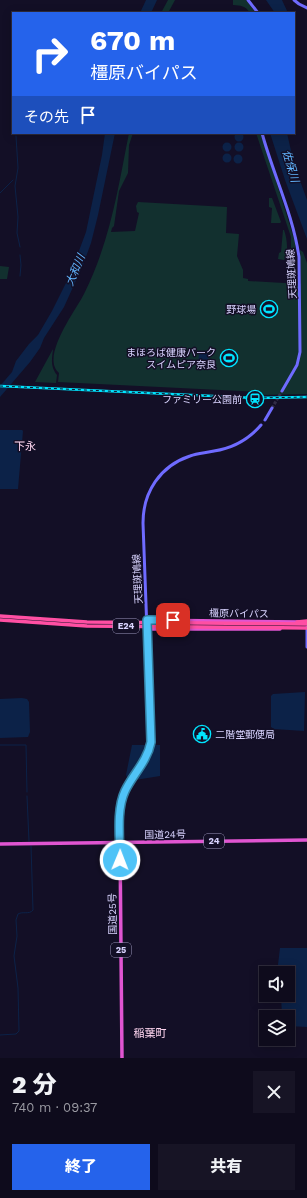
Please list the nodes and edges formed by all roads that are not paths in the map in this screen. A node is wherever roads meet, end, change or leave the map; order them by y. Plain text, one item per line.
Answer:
1 (248, 0) edge
2 (294, 0) edge
3 (307, 8) edge
4 (257, 12) edge
5 (262, 134) edge
6 (282, 391) tunnel mouth
7 (272, 408) tunnel mouth
8 (266, 420) dead end
9 (261, 425) dead end
10 (0, 616) edge
11 (0, 620) edge
12 (147, 620) junction
13 (307, 622) edge
14 (147, 629) junction
15 (307, 629) edge
16 (307, 647) edge
17 (307, 840) edge
18 (120, 842) junction
19 (0, 844) edge
20 (122, 1058) edge

1 - 4 main road
2 - 3 main road
5 - 6 main road, 天理斑鳩線
7 - 8 main road
9 - 12 main road, 天理斑鳩線
10 - 13 highway, E24, bridge
11 - 15 highway, E24, bridge
12 - 13 highway, 橿原バイパス
12 - 14 main road, 天理斑鳩線
13 - 15 main road
14 - 15 highway, 橿原バイパス
14 - 18 main road, 天理斑鳩線
15 - 16 main road
17 - 18 highway, 国道24号 / 24
18 - 19 highway, 国道24号 / 24
18 - 20 highway, 国道25号 / 25

